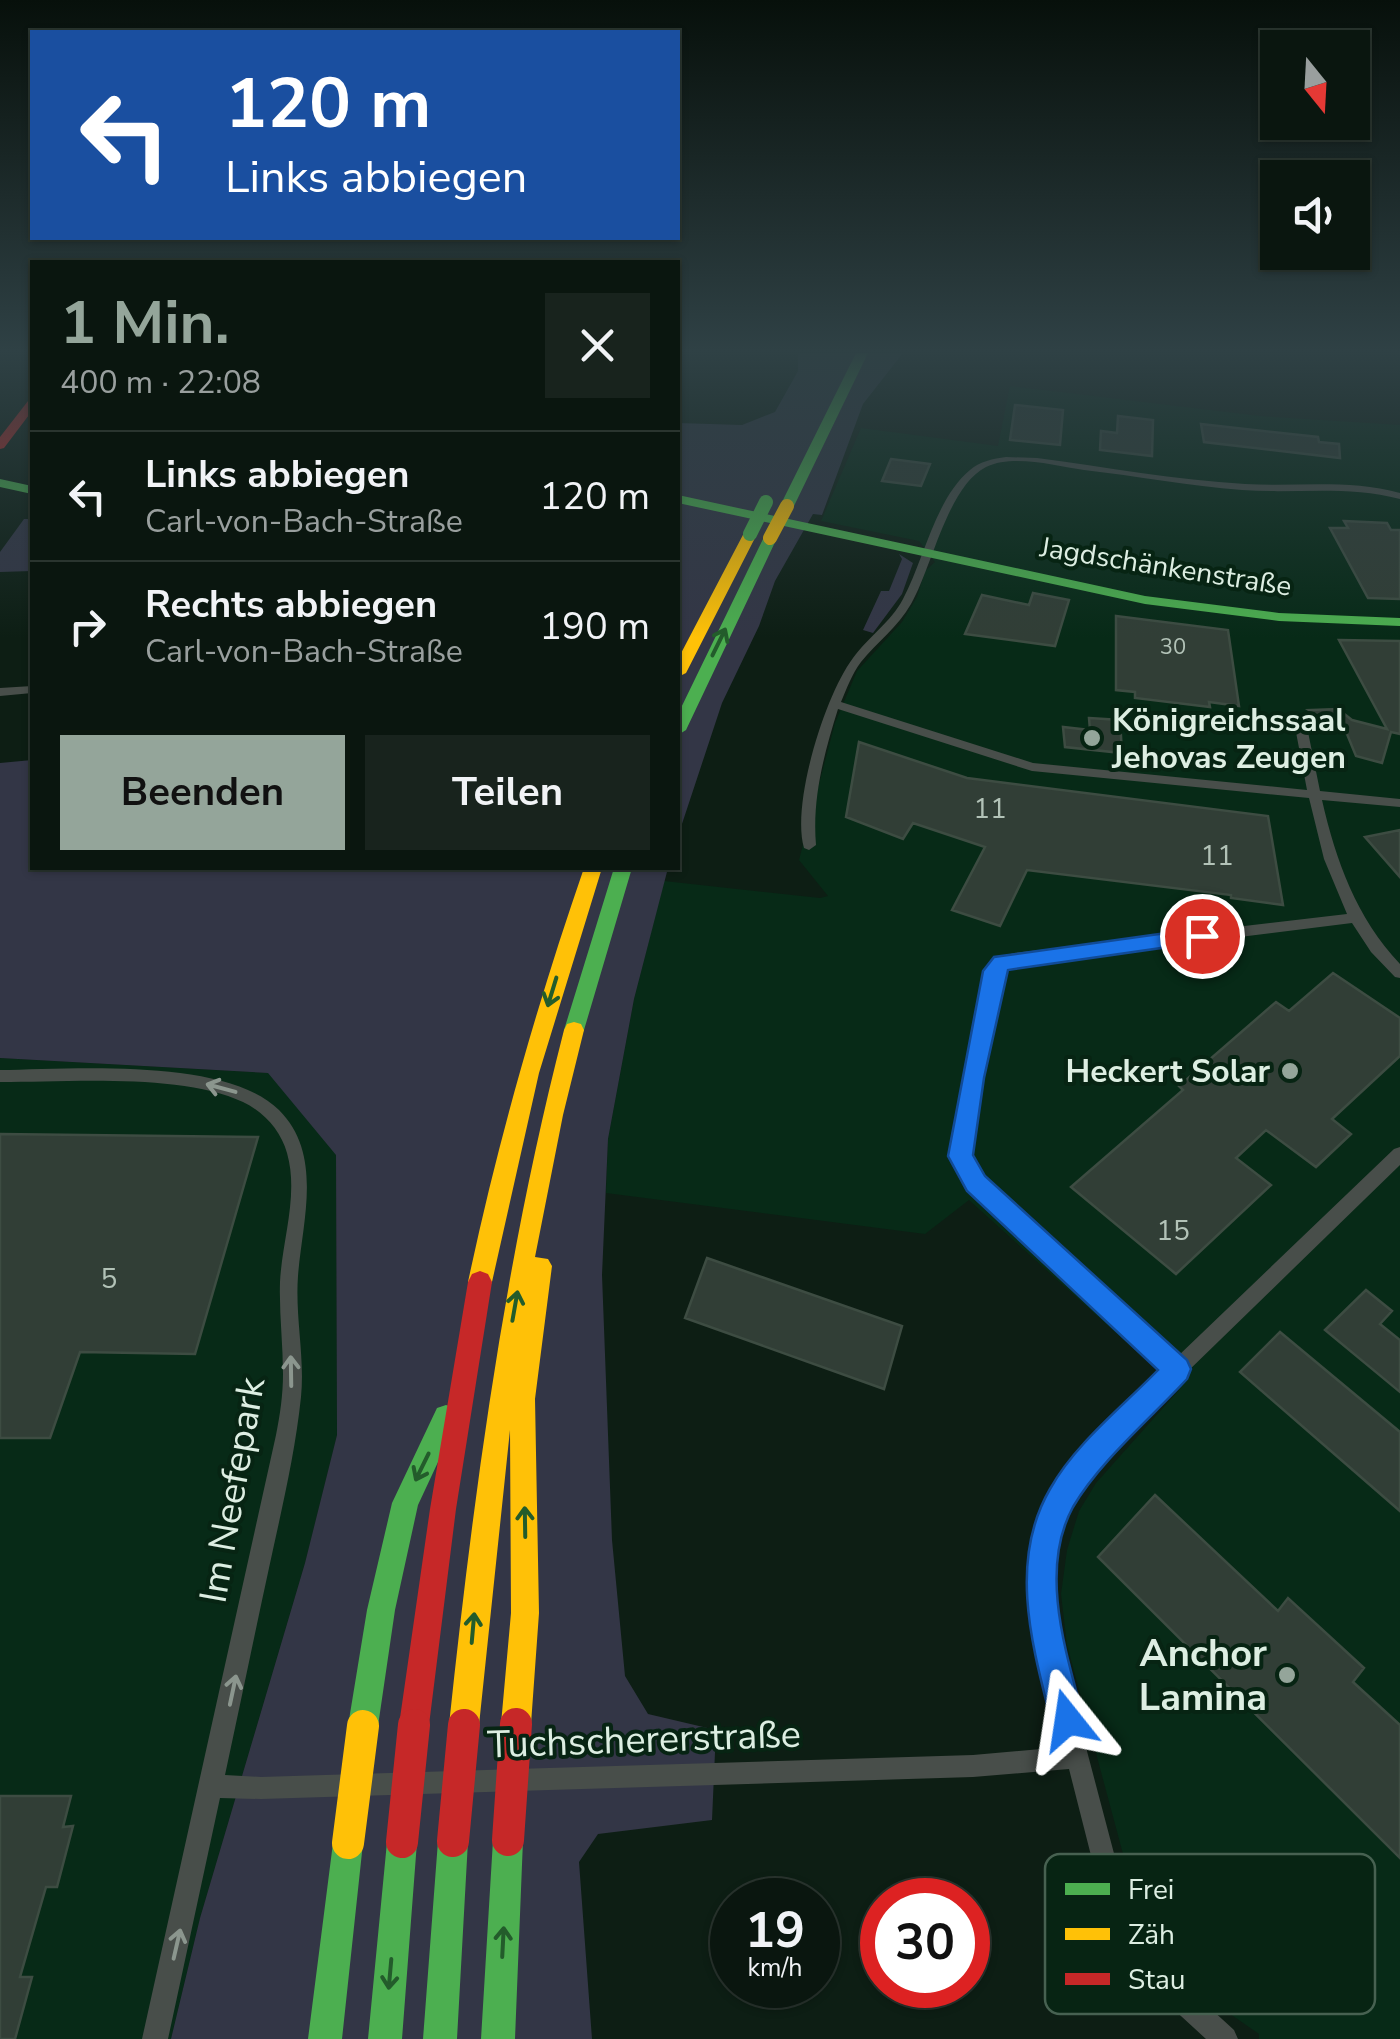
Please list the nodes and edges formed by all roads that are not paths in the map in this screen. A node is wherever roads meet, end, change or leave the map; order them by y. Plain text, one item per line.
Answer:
1 (801, 448) edge
2 (808, 448) edge
3 (0, 483) edge
4 (30, 490) edge
5 (1400, 496) edge
6 (680, 499) edge
7 (776, 504) junction
8 (760, 536) junction
9 (924, 554) junction
10 (1400, 622) edge
11 (680, 670) edge
12 (30, 690) edge
13 (0, 692) edge
14 (837, 705) junction
15 (680, 725) edge
16 (1301, 727) dead end
17 (1314, 794) junction
18 (1400, 803) edge
19 (809, 845) dead end
20 (592, 870) edge
21 (622, 870) edge
22 (1354, 918) junction
23 (1400, 973) edge
24 (0, 1076) edge
25 (1400, 1154) edge
26 (535, 1196) junction
27 (1177, 1369) junction
28 (464, 1379) junction
29 (1078, 1757) junction
30 (212, 1786) junction
31 (1103, 1854) edge
32 (1198, 2014) edge
33 (155, 2039) edge
34 (325, 2039) edge
35 (384, 2039) edge
36 (440, 2039) edge
37 (498, 2039) edge
38 (1225, 2039) edge

1 - 7 main road
2 - 7 main road
3 - 4 main road
5 - 9 street
6 - 9 main road, Jagdschänkenstraße
7 - 8 main road, bridge
8 - 11 main road
15 -> 8 main road
9 - 10 main road, Jagdschänkenstraße
9 - 14 street
12 - 13 street
14 - 17 street
14 - 19 street
16 - 17 street
17 - 18 street
17 - 22 street
20 -> 28 main road
21 - 26 main road
22 - 23 street
22 - 27 street
30 -> 24 street, Im Neefepark
25 - 27 street
36 -> 26 main road, bridge
37 -> 26 main road, bridge
27 - 29 street
28 -> 34 main road, bridge
28 -> 35 main road, bridge
29 - 30 street, Tuchschererstraße
29 - 31 street
33 -> 30 street, Im Neefepark
32 - 38 street

